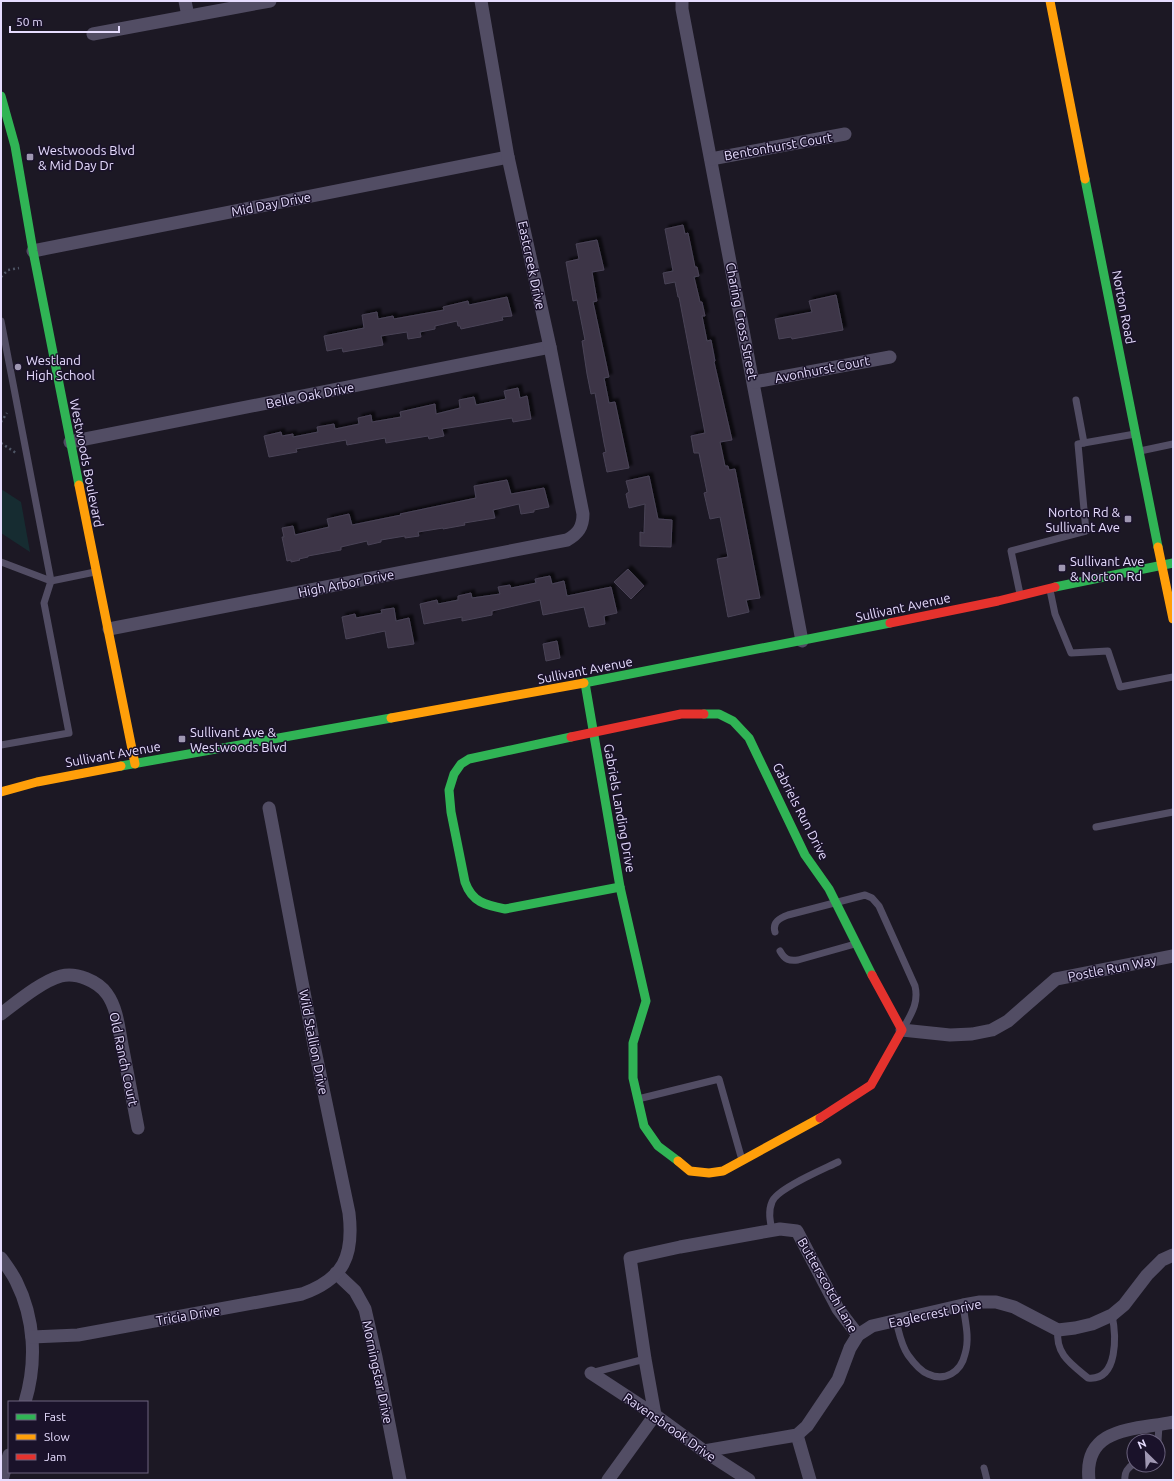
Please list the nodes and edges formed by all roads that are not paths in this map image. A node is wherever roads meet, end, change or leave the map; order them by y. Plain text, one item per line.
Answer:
1 (185, 1) edge
2 (270, 1) edge
3 (481, 1) edge
4 (682, 1) edge
5 (1050, 1) edge
6 (188, 16) junction
7 (93, 34) dead end
8 (1, 96) edge
9 (845, 134) dead end
10 (508, 157) junction
11 (711, 159) junction
12 (33, 251) junction
13 (1, 321) edge
14 (550, 347) junction
15 (890, 357) dead end
16 (754, 382) junction
17 (1076, 400) dead end
18 (1136, 434) junction
19 (70, 442) junction
20 (1084, 443) junction
21 (1173, 444) edge
22 (1140, 451) junction
23 (580, 529) joint
24 (1, 562) edge
25 (1173, 563) edge
26 (1162, 565) junction
27 (95, 572) junction
28 (51, 581) junction
29 (1049, 588) junction
30 (1020, 595) junction
31 (1173, 618) edge
32 (109, 629) junction
33 (802, 642) junction
34 (1173, 677) edge
35 (585, 683) junction
36 (593, 733) junction
37 (1, 746) edge
38 (135, 764) junction
39 (1, 791) edge
40 (269, 808) dead end
41 (1173, 812) edge
42 (1096, 827) dead end
43 (620, 887) junction
44 (836, 903) junction
45 (775, 932) dead end
46 (856, 943) junction
47 (780, 951) dead end
48 (1173, 956) edge
49 (1, 1014) edge
50 (902, 1030) junction
51 (638, 1099) junction
52 (138, 1128) dead end
53 (742, 1160) junction
54 (838, 1162) dead end
55 (772, 1230) junction
56 (1173, 1255) edge
57 (1, 1258) edge
58 (336, 1273) junction
59 (963, 1305) junction
60 (1112, 1315) junction
61 (896, 1321) junction
62 (1058, 1330) junction
63 (858, 1335) junction
64 (32, 1337) junction
65 (645, 1359) junction
66 (591, 1373) joint
67 (25, 1401) edge
68 (655, 1415) junction
69 (1173, 1422) edge
70 (1160, 1425) junction
71 (1159, 1433) edge
72 (797, 1435) junction
73 (704, 1451) junction
74 (8, 1459) edge
75 (984, 1468) dead end
76 (2, 1480) edge
77 (400, 1480) edge
78 (608, 1480) edge
79 (750, 1480) edge
80 (810, 1480) edge
81 (987, 1480) edge
82 (1089, 1480) edge

1 - 6 street
2 - 6 street
3 - 10 street, Eastcreek Drive
4 - 11 street, Charing Cross Street
5 - 18 street, Norton Road
6 - 7 street
8 - 12 street, Westwoods Boulevard
9 - 11 street, Bentonhurst Court
10 - 12 street, Mid Day Drive
10 - 14 street, Eastcreek Drive
11 - 16 street, Charing Cross Street
12 - 19 street, Westwoods Boulevard
13 - 28 lane
14 - 19 street, Belle Oak Drive
14 - 23 street, Eastcreek Drive
15 - 16 street, Avonhurst Court
16 - 33 street, Charing Cross Street
17 - 20 lane
18 - 20 lane
18 - 22 street, Norton Road
19 - 27 street, Westwoods Boulevard
20 - 30 lane
21 - 22 lane
22 - 26 street, Norton Road
23 - 32 street, High Arbor Drive
24 - 28 lane
25 - 26 street, Sullivant Avenue
26 - 29 street, Sullivant Avenue
26 - 31 street, Norton Road
27 - 28 lane
27 - 32 street, Westwoods Boulevard
28 - 37 lane
29 - 30 street, Sullivant Avenue
29 - 34 lane
30 - 33 street, Sullivant Avenue
32 - 38 street, Westwoods Boulevard
33 - 35 street, Sullivant Avenue
35 - 36 street, Gabriels Landing Drive
35 - 38 street, Sullivant Avenue
36 - 43 street, Gabriels Landing Drive
36 - 43 street, Gabriels Landing Drive
36 - 44 street, Gabriels Run Drive
38 - 39 street, Sullivant Avenue
40 - 58 street, Wild Stallion Drive
41 - 42 lane
43 - 51 street, Gabriels Landing Drive
44 - 45 lane
44 - 46 street, Gabriels Run Drive
44 - 50 lane
46 - 47 lane
46 - 50 street, Gabriels Run Drive
48 - 50 street, Postle Run Way
49 - 52 street, Old Ranch Court
50 - 53 street
51 - 53 street, Gabriels Landing Drive
51 - 53 lane
54 - 55 lane
55 - 63 street, Butterscotch Lane
55 - 65 street, Butterscotch Lane
56 - 60 street
57 - 64 street
58 - 64 street, Tricia Drive
58 - 77 street, Morningstar Drive
59 - 61 street, Eaglecrest Drive
59 - 61 lane
59 - 62 street, Eaglecrest Drive
60 - 62 street
60 - 62 lane
61 - 63 street, Eaglecrest Drive
63 - 72 street, Butterscotch Lane
64 - 67 street
65 - 66 lane
65 - 68 street, Butterscotch Lane
66 - 68 street, Ravensbrook Drive
68 - 73 street, Ravensbrook Drive
68 - 78 street
69 - 70 street
70 - 71 lane
70 - 82 street
72 - 73 street
72 - 80 street
73 - 79 street, Ravensbrook Drive
74 - 76 street
75 - 81 lane

